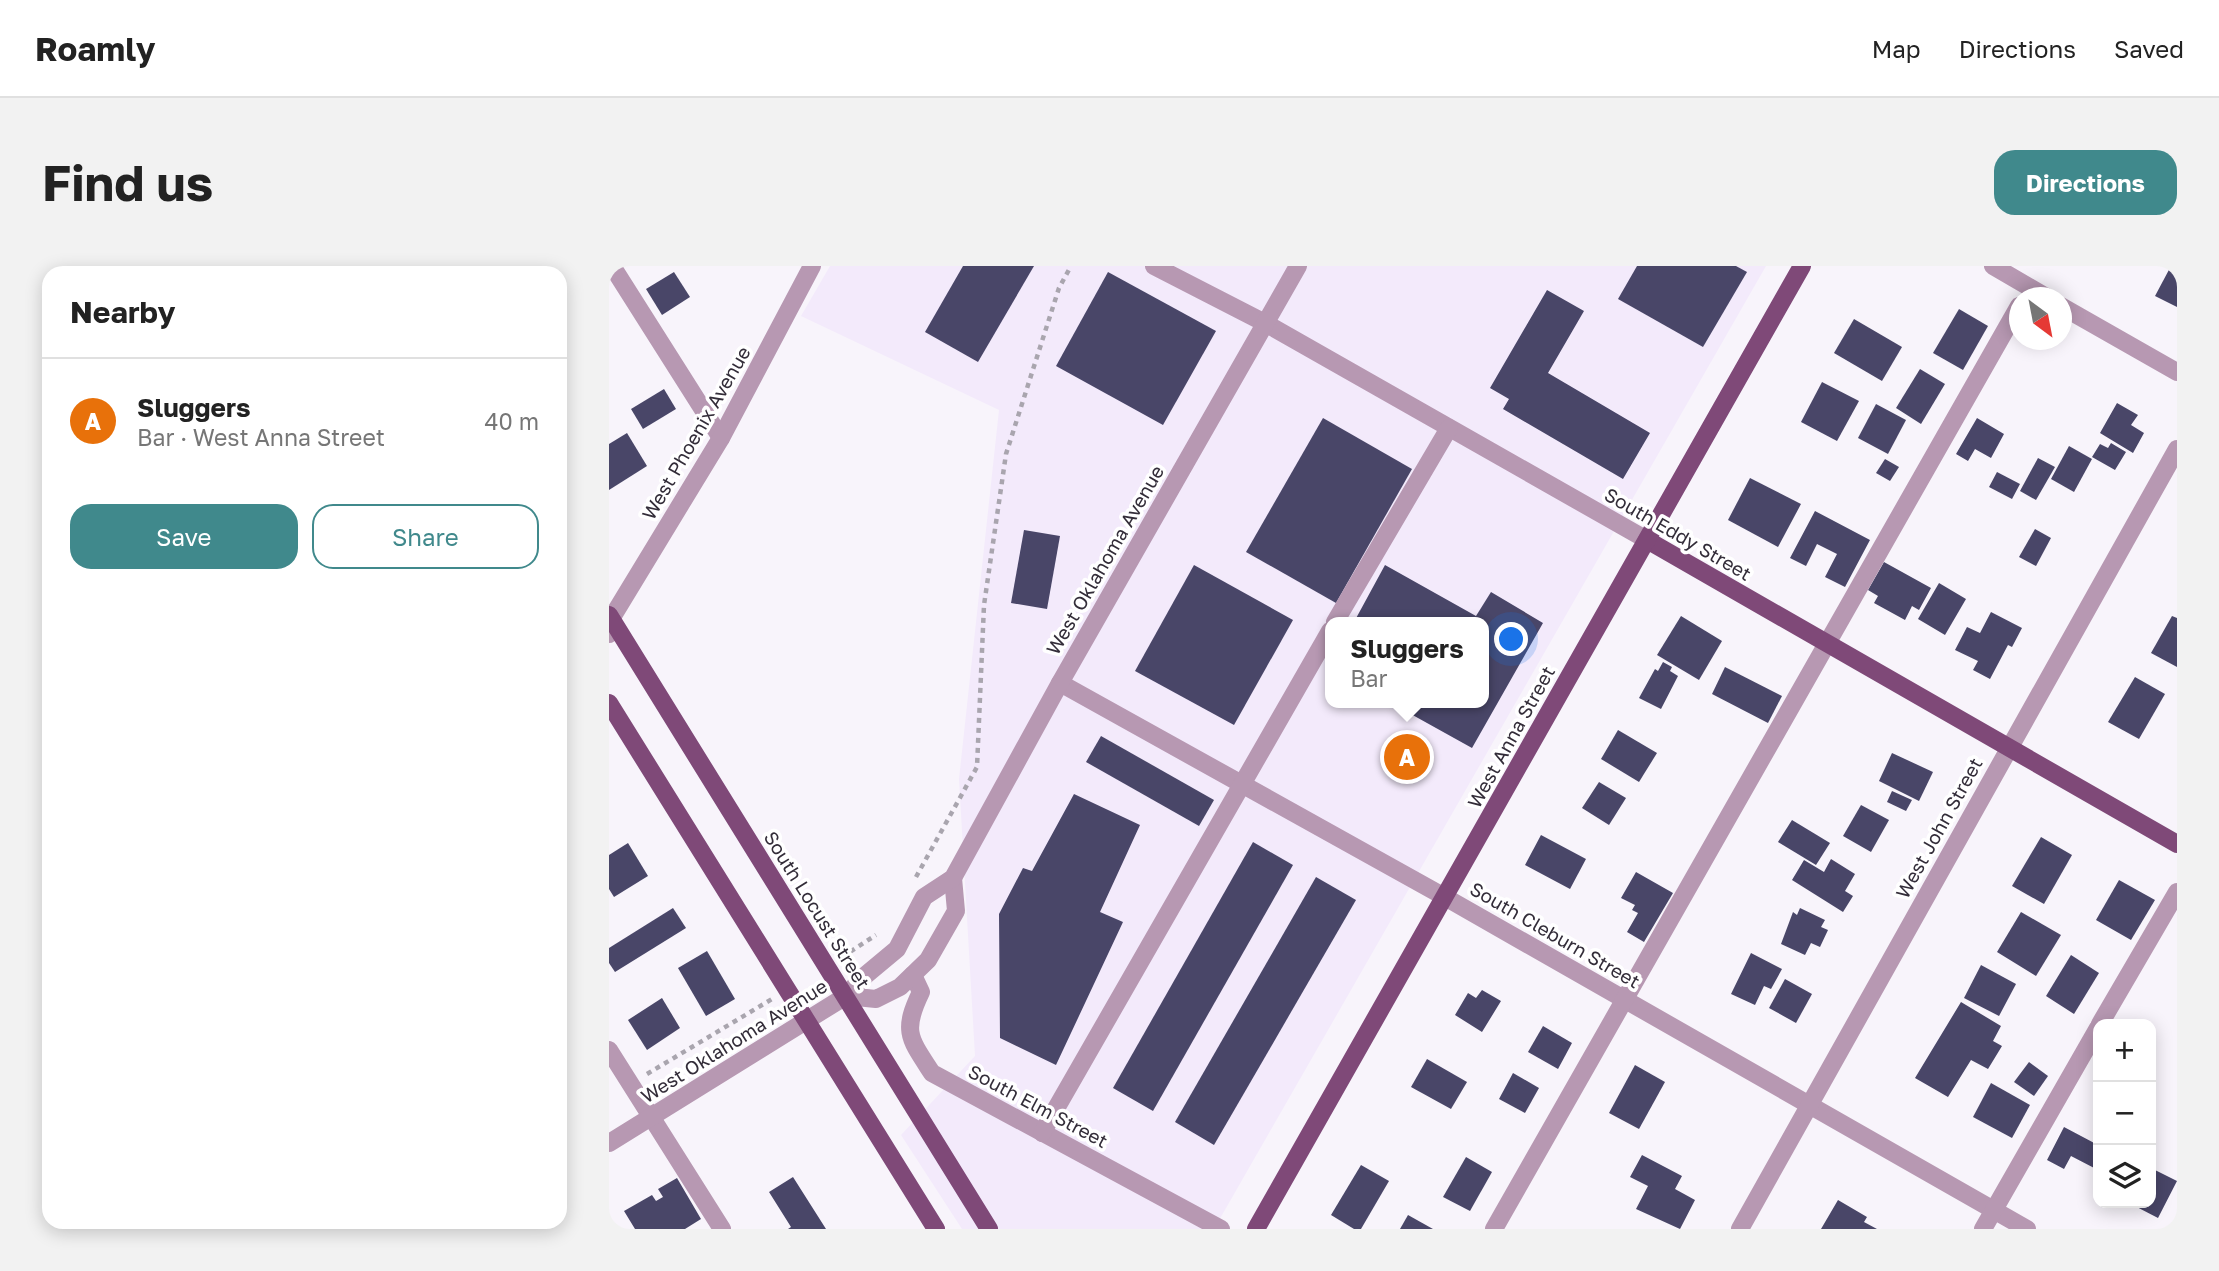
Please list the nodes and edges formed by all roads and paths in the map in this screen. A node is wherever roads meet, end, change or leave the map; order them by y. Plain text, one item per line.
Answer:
1 (612, 266) edge
2 (812, 266) edge
3 (1071, 266) edge
4 (1154, 266) edge
5 (1298, 266) edge
6 (1802, 266) edge
7 (1993, 266) edge
8 (2020, 287) edge
9 (2072, 312) edge
10 (1265, 323) junction
11 (2009, 324) edge
12 (2177, 372) edge
13 (1449, 428) junction
14 (721, 438) junction
15 (2177, 449) edge
16 (1647, 540) junction
17 (1338, 617) edge
18 (610, 622) edge
19 (1325, 640) edge
20 (1827, 643) junction
21 (1060, 683) junction
22 (609, 703) edge
23 (2008, 747) junction
24 (1241, 783) junction
25 (2177, 844) edge
26 (953, 878) junction
27 (913, 882) dead end
28 (2177, 891) edge
29 (1443, 896) junction
30 (887, 928) dead end
31 (847, 954) dead end
32 (913, 975) junction
33 (846, 996) junction
34 (771, 999) dead end
35 (1624, 999) junction
36 (2103, 1019) edge
37 (806, 1021) junction
38 (2093, 1036) edge
39 (609, 1050) edge
40 (631, 1084) junction
41 (1809, 1105) junction
42 (652, 1117) junction
43 (1042, 1133) junction
44 (609, 1143) edge
45 (1993, 1210) junction
46 (722, 1229) edge
47 (936, 1229) edge
48 (989, 1229) edge
49 (1221, 1229) edge
50 (1256, 1229) edge
51 (1494, 1229) edge
52 (1740, 1229) edge
53 (1983, 1229) edge
54 (2027, 1229) edge

1 - 14 street
2 - 14 street, West Phoenix Avenue
3 - 27 path
4 - 10 street, South Eddy Street
5 - 10 street, West Oklahoma Avenue
6 - 16 main road, West Anna Street
7 - 8 street
9 - 12 street
10 - 13 street, South Eddy Street
10 - 21 street, West Oklahoma Avenue
11 - 20 street
13 - 16 street, South Eddy Street
13 - 17 street
14 - 18 street, West Phoenix Avenue
15 - 23 street, West John Street
16 - 20 main road, South Eddy Street
16 - 29 main road, West Anna Street
18 - 33 main road, South Locust Street
19 - 24 street
20 - 23 main road, South Eddy Street
20 - 35 street
21 - 24 street, South Cleburn Street
21 - 26 street, West Oklahoma Avenue
22 - 37 main road
23 - 25 main road, South Eddy Street
23 - 41 street, West John Street
24 - 29 street, South Cleburn Street
24 - 43 street
26 - 32 street, West Oklahoma Avenue
26 - 33 street, West Oklahoma Avenue
28 - 36 street
29 - 35 street, South Cleburn Street
29 - 50 main road, West Anna Street
30 - 31 path
32 - 33 street, West Oklahoma Avenue
32 - 43 street, South Elm Street
33 - 37 street, West Oklahoma Avenue
33 - 48 main road, South Locust Street
34 - 40 path
35 - 41 street, South Cleburn Street
35 - 51 street
37 - 42 street, West Oklahoma Avenue
37 - 47 main road
38 - 45 street
39 - 40 street
40 - 42 street
41 - 45 street, South Cleburn Street
41 - 52 street, West John Street
42 - 44 street, West Oklahoma Avenue
42 - 46 street
43 - 49 street, South Elm Street
45 - 53 street
45 - 54 street, South Cleburn Street

